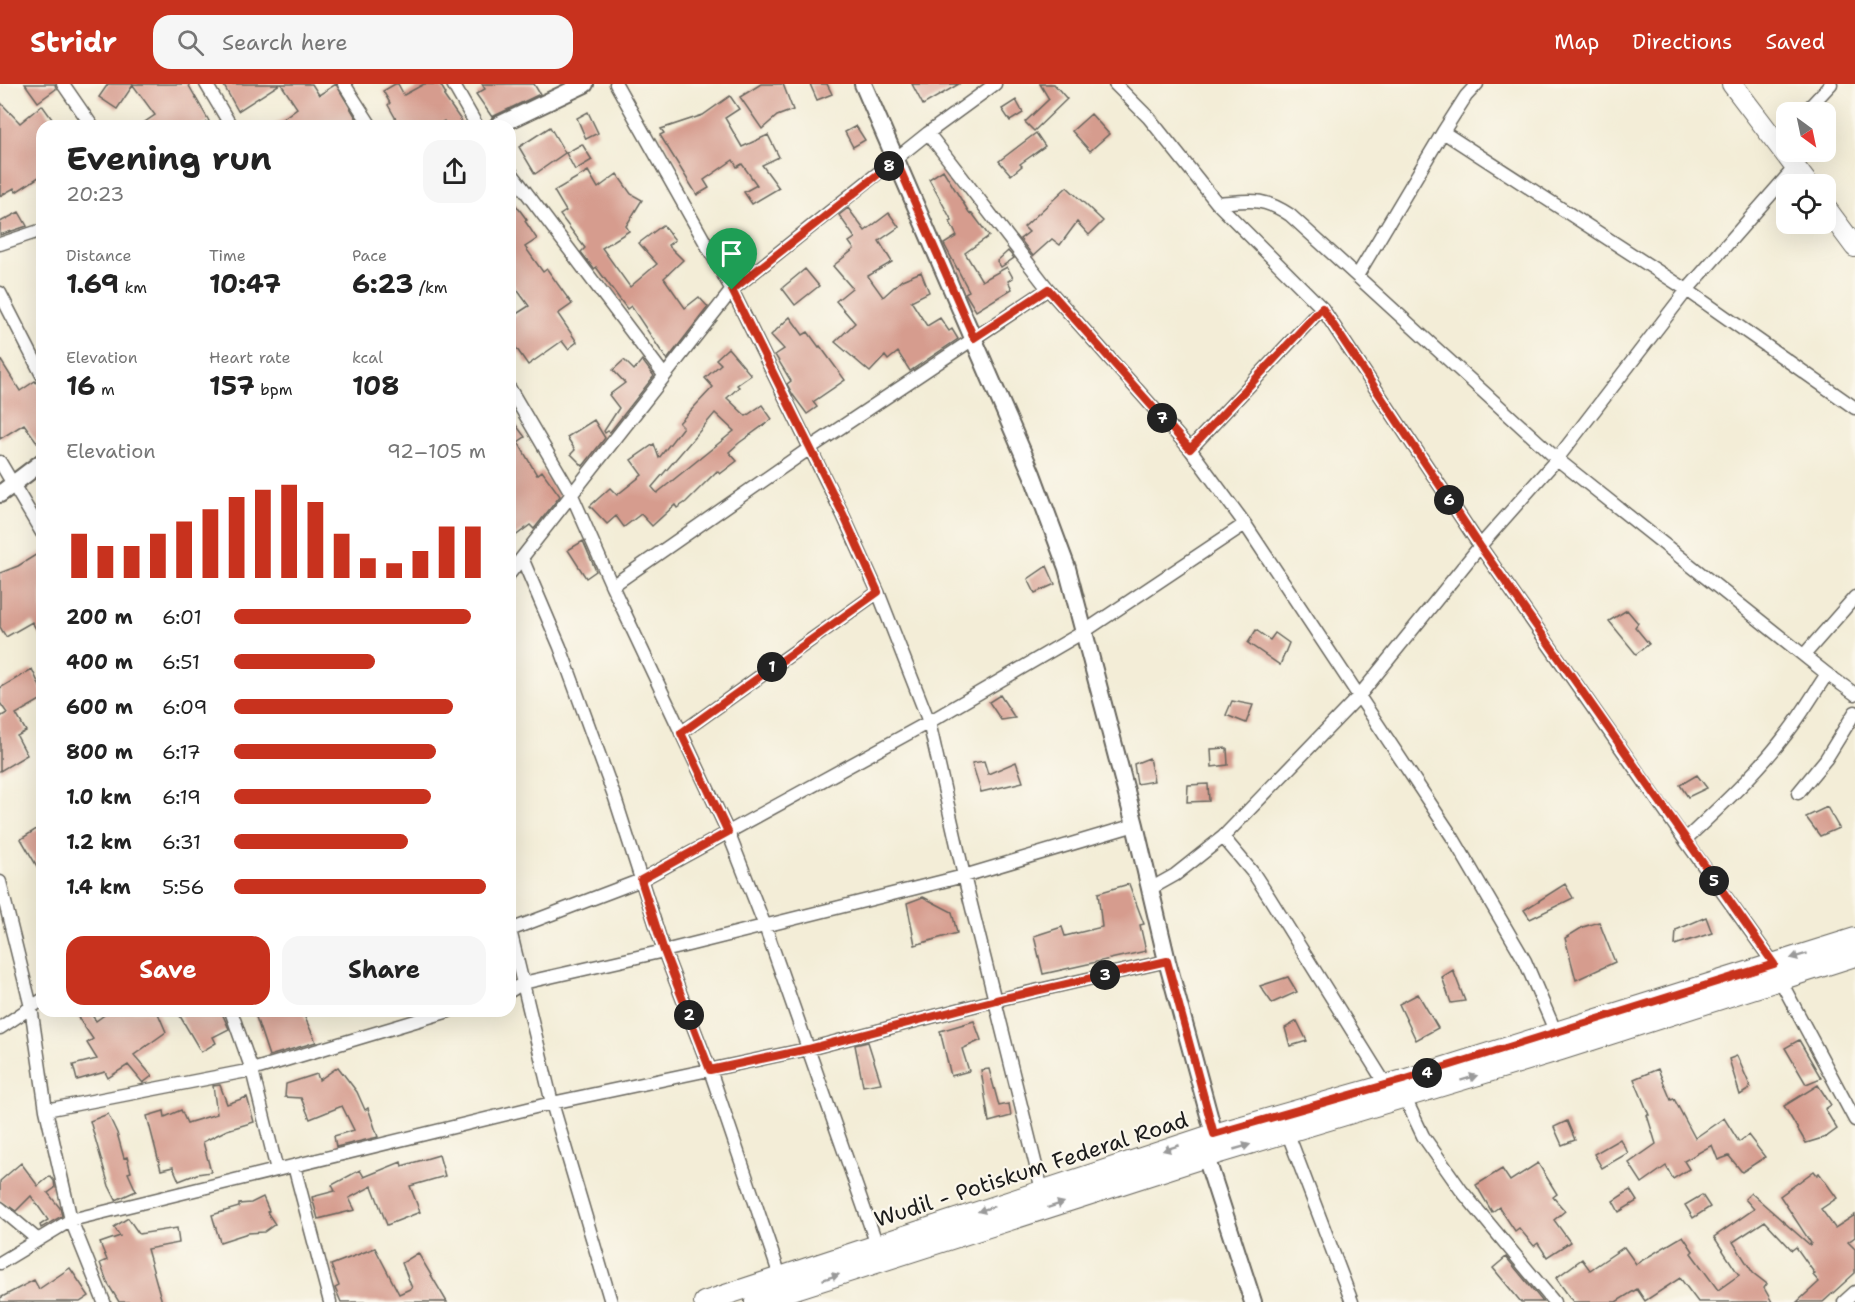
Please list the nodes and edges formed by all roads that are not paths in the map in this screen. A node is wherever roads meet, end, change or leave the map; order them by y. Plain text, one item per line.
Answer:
1 (63, 84) edge
2 (206, 84) edge
3 (344, 84) edge
4 (453, 84) edge
5 (585, 84) edge
6 (616, 84) edge
7 (863, 84) edge
8 (994, 84) edge
9 (1115, 84) edge
10 (1477, 84) edge
11 (1732, 84) edge
12 (1832, 84) edge
13 (1815, 102) edge
14 (88, 120) edge
15 (227, 120) edge
16 (367, 120) edge
17 (474, 120) edge
18 (510, 120) edge
19 (1443, 132) junction
20 (1776, 132) edge
21 (928, 133) junction
22 (896, 160) junction
23 (1792, 162) edge
24 (1795, 168) junction
25 (1800, 174) edge
26 (516, 179) edge
27 (1217, 203) junction
28 (1836, 221) edge
29 (36, 232) edge
30 (0, 244) edge
31 (1855, 247) edge
32 (1357, 276) junction
33 (1048, 289) junction
34 (732, 290) junction
35 (1687, 290) junction
36 (0, 293) edge
37 (1322, 308) junction
38 (974, 338) junction
39 (36, 363) edge
40 (664, 375) junction
41 (516, 399) edge
42 (1855, 408) edge
43 (810, 448) junction
44 (1190, 449) junction
45 (1557, 459) junction
46 (0, 462) edge
47 (36, 466) edge
48 (6, 489) edge
49 (571, 493) junction
50 (1245, 524) junction
51 (36, 526) edge
52 (1480, 546) junction
53 (522, 558) junction
54 (516, 566) edge
55 (612, 586) junction
56 (878, 592) junction
57 (1855, 597) edge
58 (1085, 631) junction
59 (1804, 655) junction
60 (1827, 674) junction
61 (1855, 694) edge
62 (1359, 696) junction
63 (1855, 712) edge
64 (929, 722) junction
65 (681, 733) junction
66 (1798, 793) dead end
67 (1135, 825) junction
68 (728, 832) junction
69 (1222, 837) junction
70 (1685, 840) junction
71 (964, 876) junction
72 (641, 880) junction
73 (0, 882) edge
74 (1150, 889) junction
75 (3, 906) edge
76 (765, 926) junction
77 (516, 928) edge
78 (1855, 938) edge
79 (664, 951) junction
80 (516, 954) edge
81 (1855, 956) edge
82 (1167, 961) junction
83 (1777, 972) junction
84 (523, 983) junction
85 (516, 987) edge
86 (996, 1000) junction
87 (36, 1004) edge
88 (31, 1007) junction
89 (233, 1017) edge
90 (420, 1017) edge
91 (0, 1028) edge
92 (1556, 1033) junction
93 (808, 1049) junction
94 (252, 1070) junction
95 (710, 1070) junction
96 (1386, 1085) junction
97 (1405, 1098) junction
98 (552, 1103) junction
99 (46, 1110) junction
100 (1855, 1120) edge
101 (1214, 1134) junction
102 (1288, 1134) junction
103 (1206, 1157) junction
104 (294, 1166) junction
105 (278, 1170) junction
106 (1042, 1190) junction
107 (0, 1208) edge
108 (71, 1220) junction
109 (38, 1240) junction
110 (877, 1245) junction
111 (0, 1263) edge
112 (788, 1290) edge
113 (1855, 1292) edge
114 (104, 1302) edge
115 (330, 1302) edge
116 (612, 1302) edge
117 (704, 1302) edge
118 (755, 1302) edge
119 (1254, 1302) edge
120 (1352, 1302) edge
121 (1554, 1302) edge
122 (1844, 1302) edge

1 - 14 street
2 - 15 street
3 - 16 street
4 - 17 street
5 - 18 street
6 - 34 street
7 - 22 street
8 - 21 street
9 - 27 street
10 - 19 street
11 - 20 main road
12 - 13 street
19 - 32 street
19 - 35 street
21 - 22 street
21 - 33 street
22 - 34 street
22 - 38 street
23 - 24 main road
24 - 25 main road
24 - 35 street
26 - 40 street
27 - 32 street
27 - 37 street
28 - 31 main road
29 - 30 street
32 - 45 street
33 - 38 street
33 - 44 street
34 - 40 street
34 - 43 street
35 - 42 street
35 - 45 street
36 - 39 street
37 - 44 street
37 - 52 street
38 - 43 street
38 - 58 street
40 - 49 street
41 - 49 street
43 - 55 street
43 - 56 street
44 - 50 street
45 - 52 street
45 - 59 street
46 - 48 street
47 - 48 street
48 - 51 street
49 - 53 street
49 - 55 street
50 - 58 street
50 - 62 street
52 - 62 street
52 - 70 street
53 - 54 street
53 - 72 street
55 - 65 street
56 - 64 street
56 - 65 street
57 - 59 street
58 - 64 street
58 - 67 street
59 - 60 street
60 - 61 street
60 - 70 street
62 - 69 street
62 - 92 street
63 - 66 street
64 - 68 street
64 - 71 street
65 - 68 street
67 - 71 street
67 - 74 street
68 - 72 street
68 - 76 street
69 - 74 street
69 - 96 street
70 - 83 street
71 - 76 street
71 - 86 street
72 - 77 street
72 - 79 street
73 - 75 street
74 - 82 street
75 - 88 street
76 - 79 street
76 - 93 street
78 -> 83 main road, Wudil - Potiskum Federal Road
79 - 84 street
79 - 95 street
80 - 84 street
81 - 83 main road, Wudil - Potiskum Federal Road
82 - 86 street
82 - 101 street
83 - 92 main road, Wudil - Potiskum Federal Road
97 -> 83 main road, Wudil - Potiskum Federal Road
83 - 100 street
84 - 85 street
84 - 98 street
86 - 93 street
86 - 106 street
87 - 88 street
88 - 91 street
88 - 99 street
89 - 94 street
90 - 94 street
92 - 96 main road, Wudil - Potiskum Federal Road
93 - 95 street
93 - 110 street
94 - 99 street
94 - 105 street
95 - 98 street
95 - 112 street
96 - 101 main road, Wudil - Potiskum Federal Road
97 - 102 main road, Wudil - Potiskum Federal Road
97 - 121 street
98 - 104 street
98 - 116 street
99 - 108 street
101 - 103 street
101 -> 106 main road, Wudil - Potiskum Federal Road
103 -> 102 main road, Wudil - Potiskum Federal Road
102 - 120 street
112 -> 103 main road, Wudil - Potiskum Federal Road
103 - 119 street
104 - 105 street
104 - 115 street
105 - 108 street
106 -> 110 main road, Wudil - Potiskum Federal Road
107 - 109 street
108 - 109 street
108 - 114 street
109 - 111 street
110 - 112 main road, Wudil - Potiskum Federal Road
112 - 117 main road, Wudil - Potiskum Federal Road
112 - 118 main road, Wudil - Potiskum Federal Road
113 - 122 street

